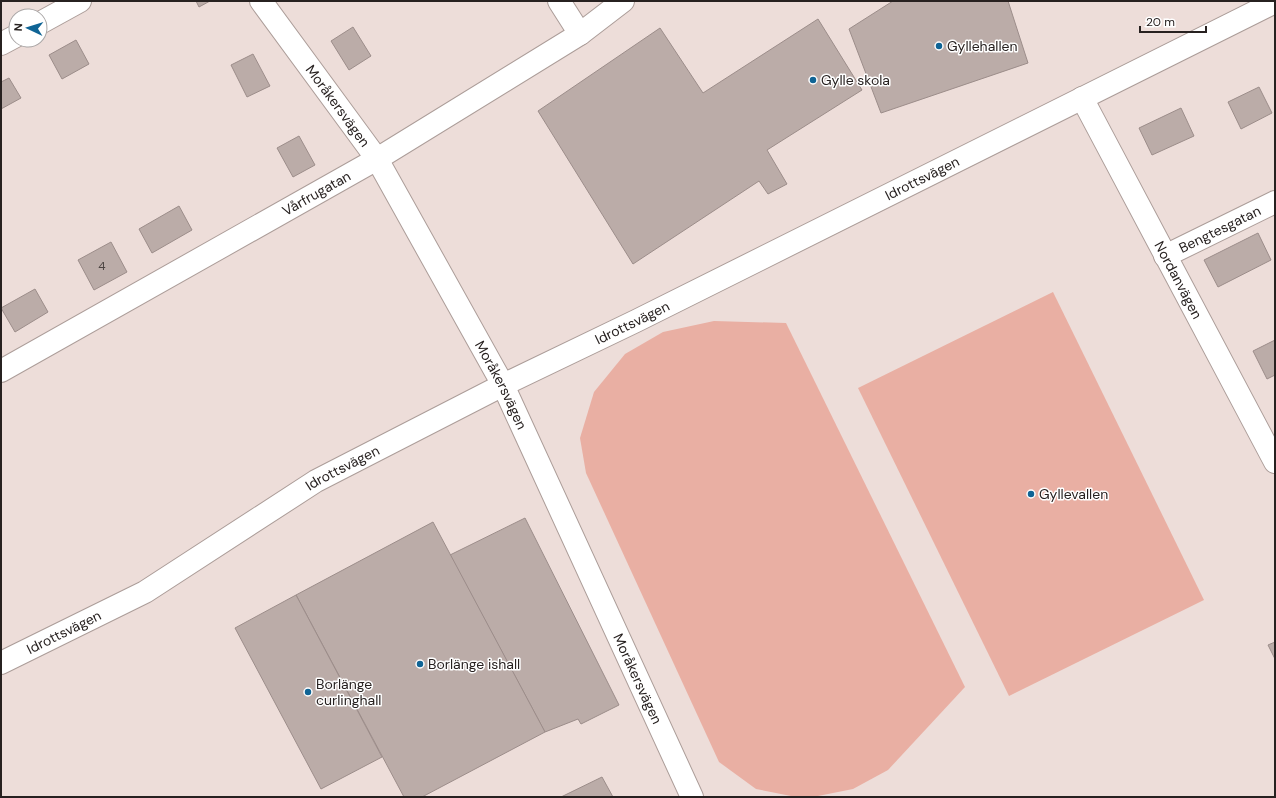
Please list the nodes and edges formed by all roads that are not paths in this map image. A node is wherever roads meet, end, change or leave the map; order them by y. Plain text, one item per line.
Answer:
1 (80, 1) edge
2 (261, 1) edge
3 (560, 1) edge
4 (623, 1) edge
5 (1275, 2) edge
6 (48, 19) edge
7 (580, 34) junction
8 (1082, 98) junction
9 (378, 160) junction
10 (1275, 202) edge
11 (1165, 256) junction
12 (1, 371) edge
13 (503, 385) junction
14 (1275, 462) edge
15 (1, 663) edge
16 (692, 797) edge

1 - 6 street
2 - 9 street, Moråkersvägen
3 - 7 street
4 - 7 street, Vårfrugatan
5 - 8 street, Idrottsvägen
7 - 9 street, Vårfrugatan
8 - 11 street, Nordanvägen
8 - 13 street, Idrottsvägen
9 - 12 street, Vårfrugatan
9 - 13 street, Moråkersvägen
10 - 11 street, Bengtesgatan
11 - 14 street, Nordanvägen
13 - 15 street, Idrottsvägen
13 - 16 street, Moråkersvägen

